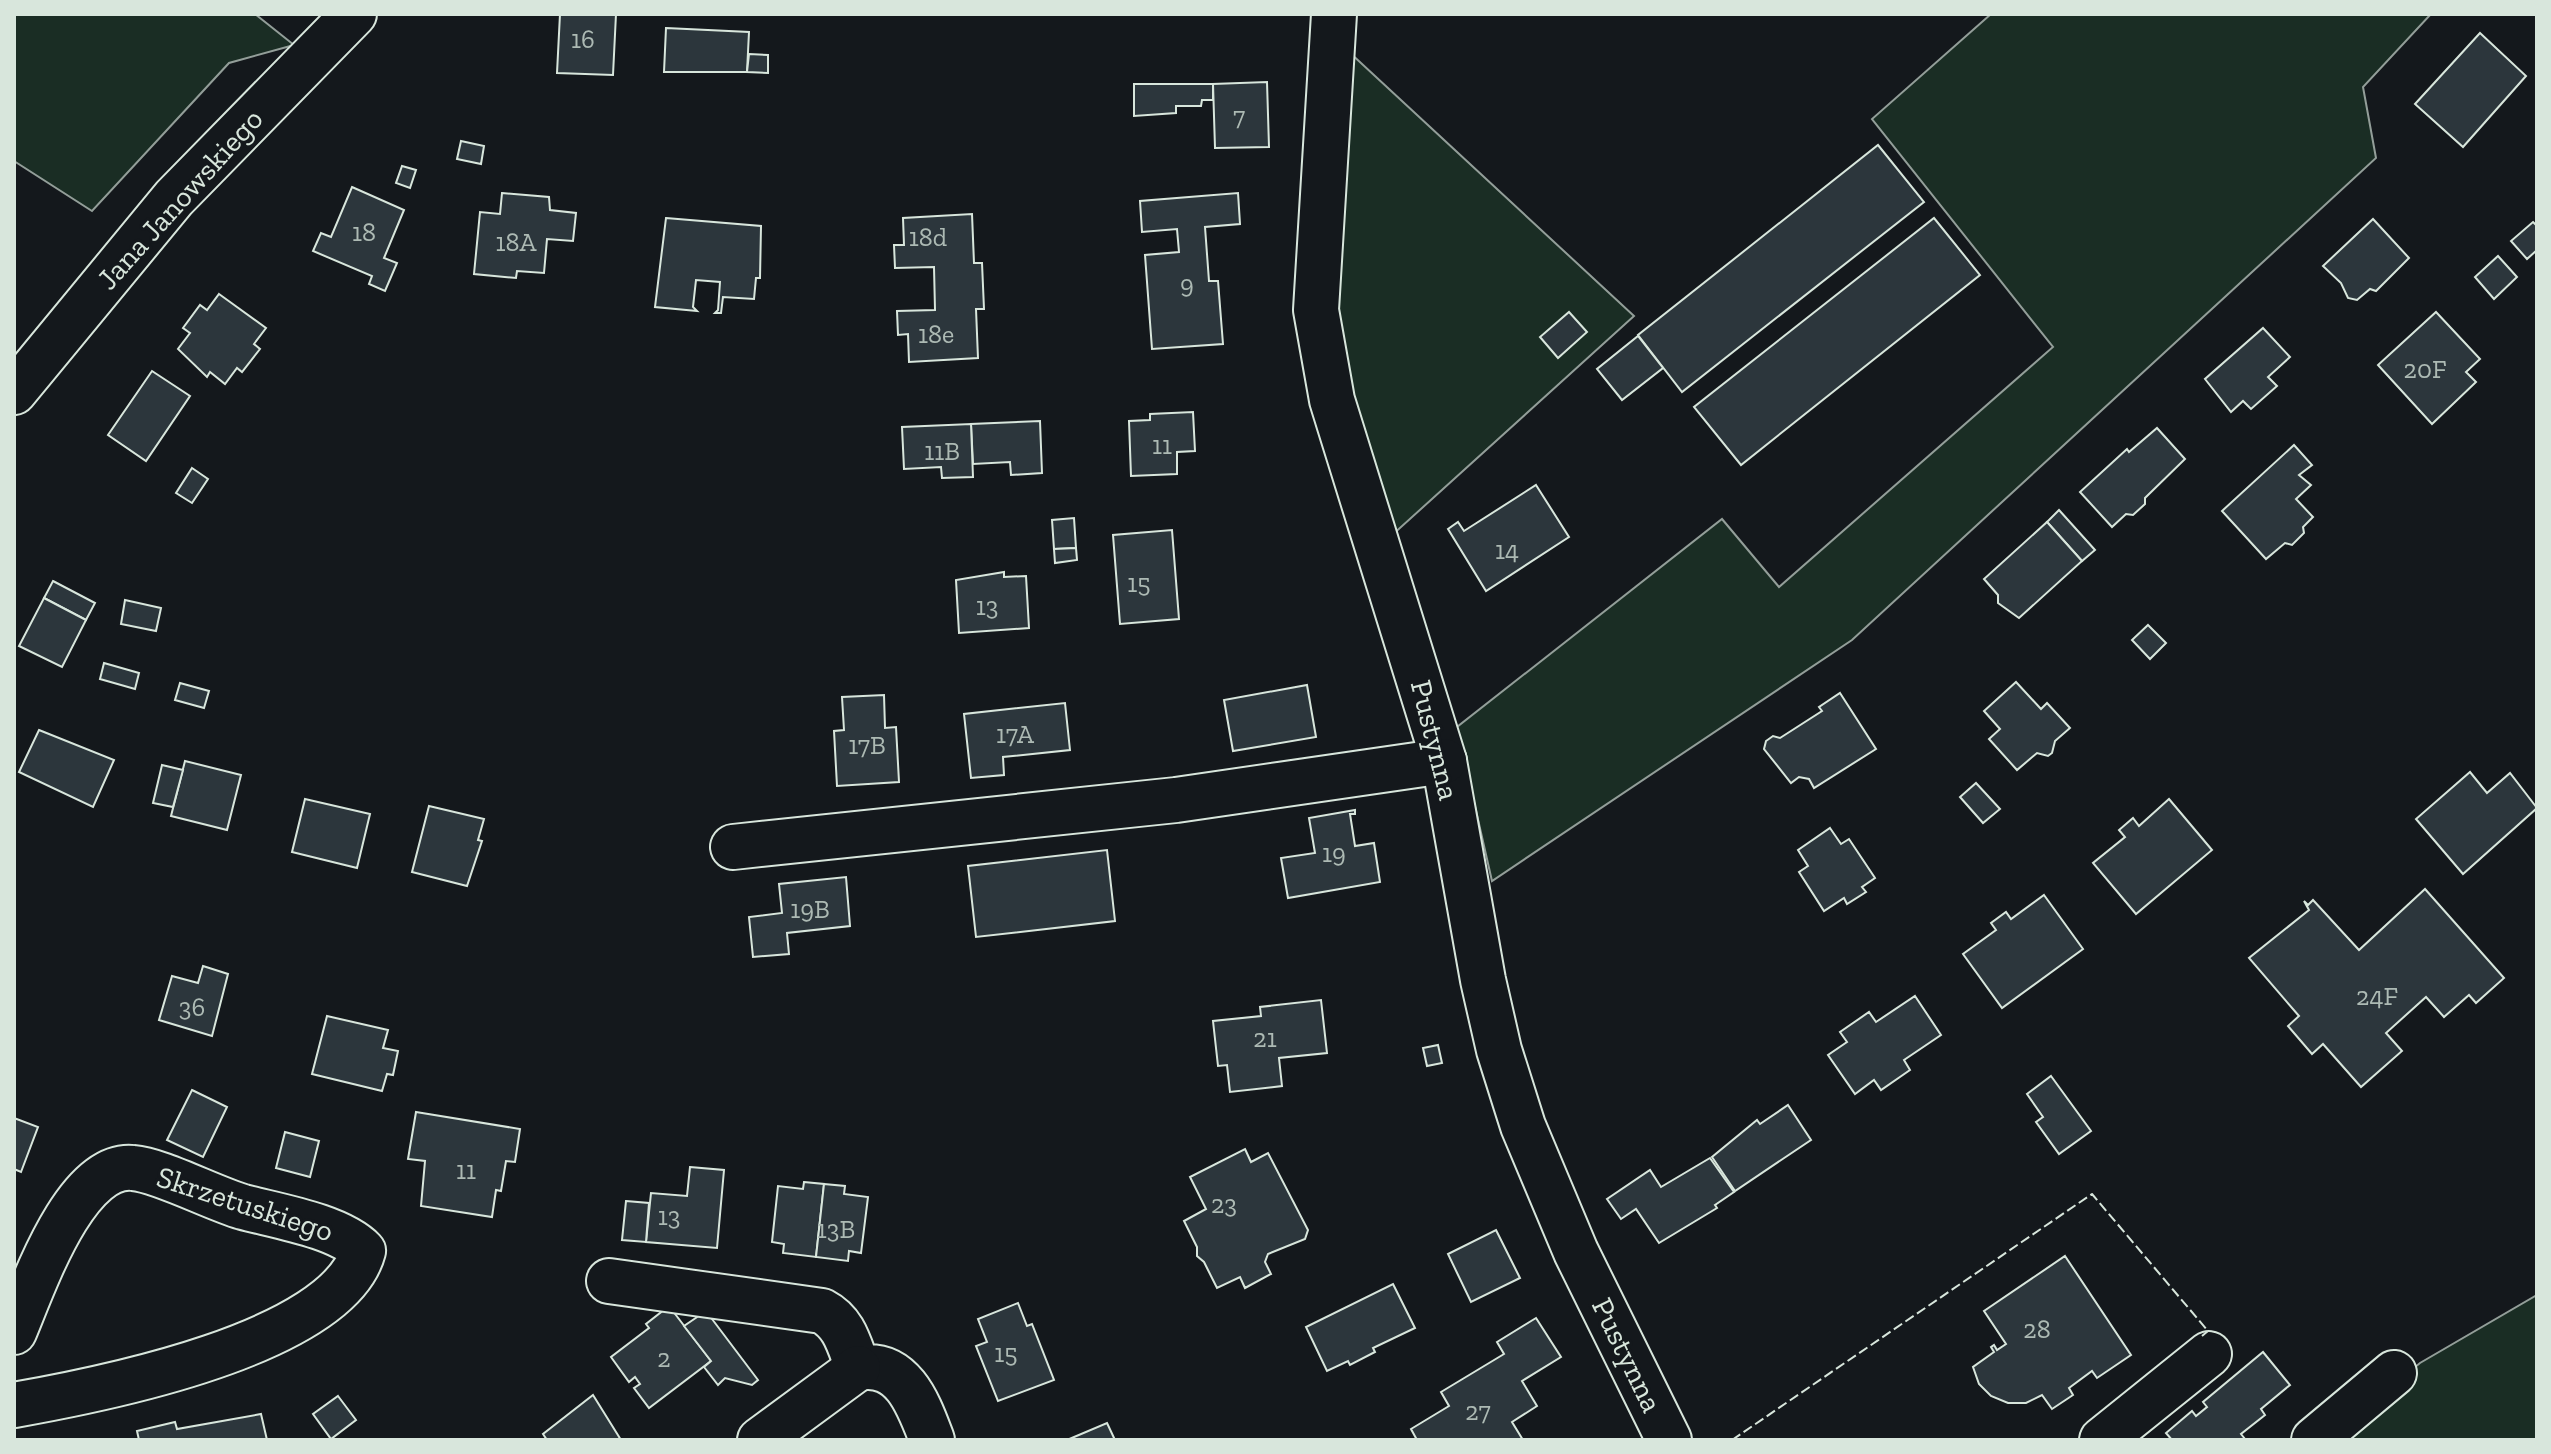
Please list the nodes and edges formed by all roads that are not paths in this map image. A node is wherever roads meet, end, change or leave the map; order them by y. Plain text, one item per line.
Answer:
1 (354, 14) edge
2 (1334, 14) edge
3 (14, 392) edge
4 (1444, 761) junction
5 (733, 847) dead end
6 (609, 1281) dead end
7 (14, 1332) edge
8 (2209, 1354) dead end
9 (858, 1368) junction
10 (2394, 1373) dead end
11 (14, 1405) edge
12 (760, 1440) edge
13 (932, 1440) edge
14 (1669, 1440) edge
15 (2102, 1440) edge
16 (2314, 1440) edge

1 - 3 street, Jana Janowskiego
2 - 4 street, Pustynna
4 - 5 street
4 - 14 street, Pustynna
6 - 9 street
7 - 11 street, Skrzetuskiego
8 - 15 street
9 - 12 street
9 - 13 street
10 - 16 street

